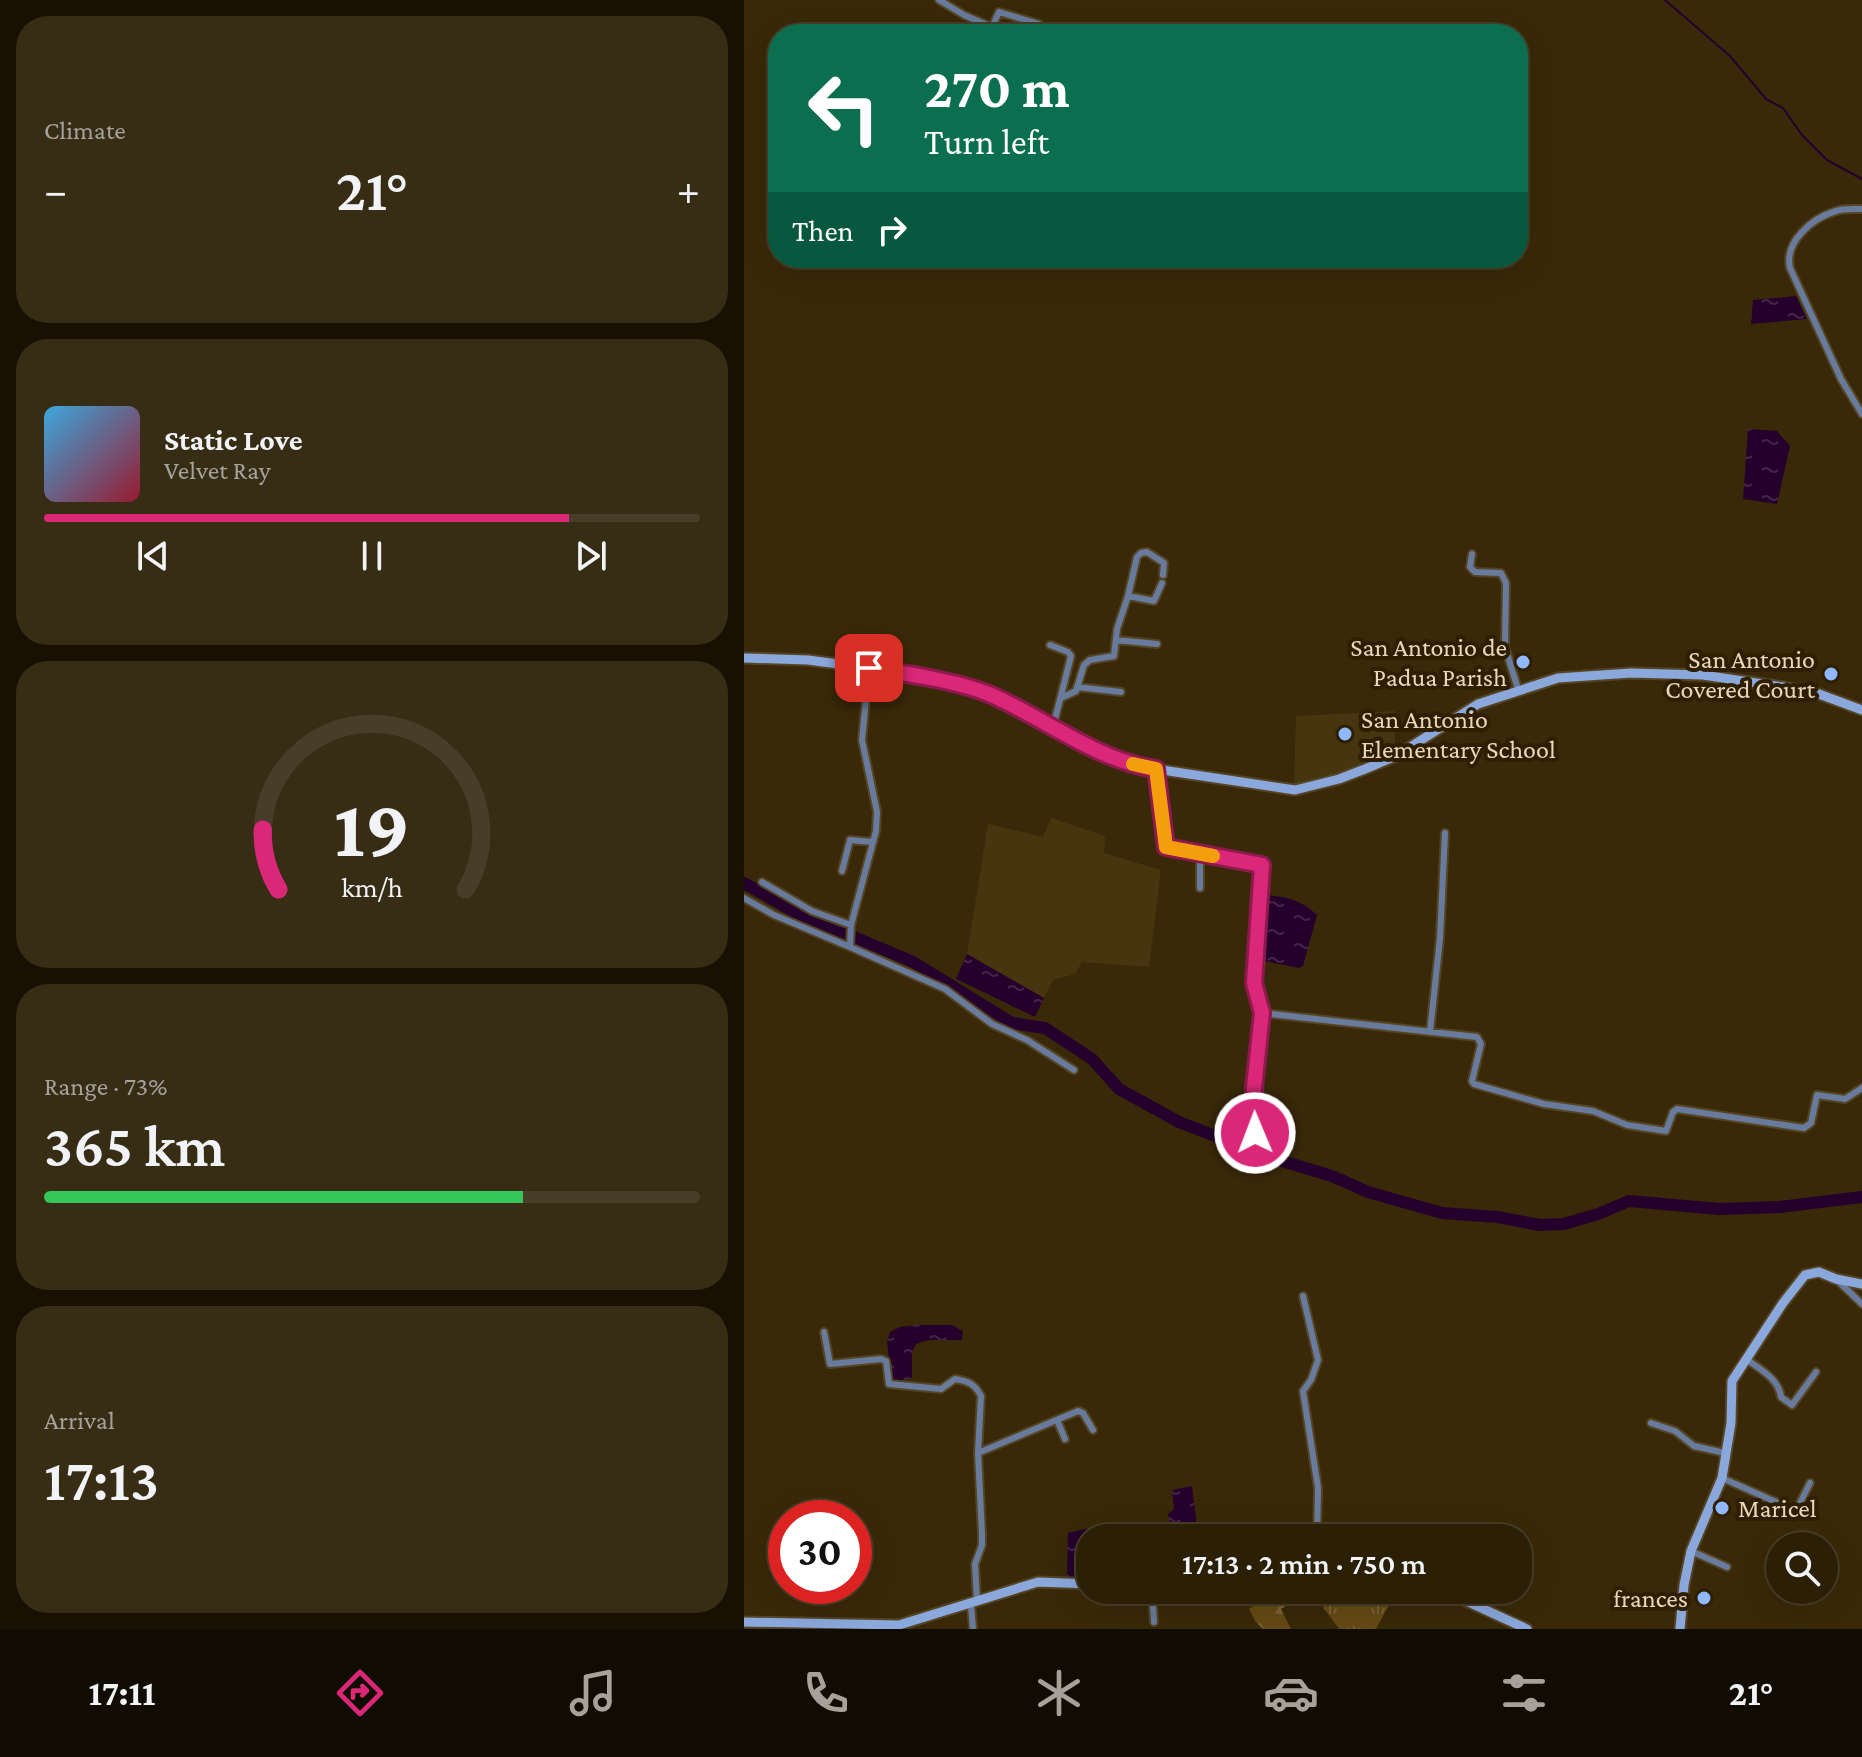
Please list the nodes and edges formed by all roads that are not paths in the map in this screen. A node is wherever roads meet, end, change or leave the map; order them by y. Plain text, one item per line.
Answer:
1 (939, 0) edge
2 (985, 24) edge
3 (993, 24) edge
4 (1039, 24) dead end
5 (1862, 209) edge
6 (1862, 414) edge
7 (1472, 554) dead end
8 (1128, 596) junction
9 (1116, 640) junction
10 (1157, 644) dead end
11 (1050, 645) dead end
12 (744, 658) edge
13 (869, 668) junction
14 (1077, 687) junction
15 (1518, 689) junction
16 (1121, 692) dead end
17 (1061, 698) junction
18 (1862, 710) edge
19 (1053, 727) junction
20 (1156, 769) junction
21 (1445, 833) dead end
22 (873, 842) junction
23 (1200, 853) junction
24 (842, 871) dead end
25 (762, 882) dead end
26 (1200, 888) dead end
27 (744, 898) edge
28 (851, 928) junction
29 (850, 945) junction
30 (1262, 1013) junction
31 (1430, 1032) junction
32 (1074, 1070) dead end
33 (1862, 1088) edge
34 (1255, 1133) dead end
35 (1836, 1279) junction
36 (1862, 1284) edge
37 (1303, 1296) dead end
38 (1862, 1304) edge
39 (824, 1332) dead end
40 (1746, 1359) junction
41 (1816, 1372) dead end
42 (1057, 1420) junction
43 (1651, 1423) dead end
44 (1093, 1430) dead end
45 (1065, 1439) dead end
46 (978, 1453) junction
47 (1725, 1453) junction
48 (1722, 1478) junction
49 (1810, 1483) dead end
50 (1317, 1524) edge
51 (1691, 1551) junction
52 (1727, 1567) dead end
53 (1076, 1583) edge
54 (974, 1602) junction
55 (1153, 1604) edge
56 (1473, 1604) edge
57 (744, 1622) edge
58 (1154, 1622) dead end
59 (973, 1629) edge
60 (1527, 1629) edge
61 (1680, 1629) edge

1 - 2 street
3 - 4 street
5 - 6 street
7 - 15 street
8 - 8 street
8 - 9 street
9 - 10 street
9 - 14 street
11 - 17 street
12 - 13 street
13 - 19 street
13 - 22 street
14 - 16 street
14 - 17 street
15 - 18 street
15 - 20 street
17 - 19 street
19 - 20 street
20 - 23 street
21 - 31 street
22 - 24 street
22 - 28 street
23 - 26 street
23 - 30 street
25 - 28 street
27 - 29 street
28 - 29 street
29 - 32 street
30 - 31 street
30 - 34 street
31 - 33 street
35 - 36 street
35 - 38 street
35 - 40 street
37 - 50 street
39 - 46 street
40 - 41 street
40 - 47 street
42 - 44 street
42 - 45 street
42 - 46 street
43 - 47 street
46 - 54 street
47 - 48 street
48 - 49 street
48 - 51 street
51 - 52 street
51 - 61 street
53 - 54 street
54 - 57 street
54 - 59 street
55 - 58 street
56 - 60 street

